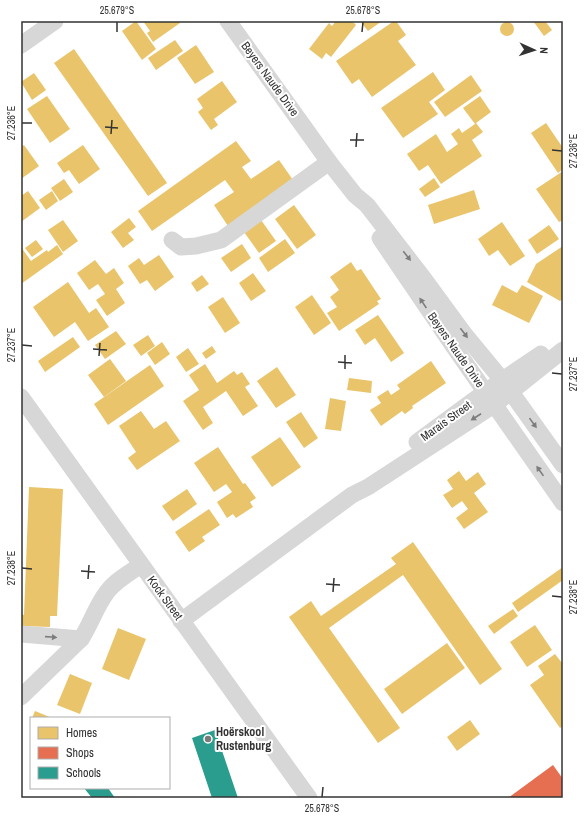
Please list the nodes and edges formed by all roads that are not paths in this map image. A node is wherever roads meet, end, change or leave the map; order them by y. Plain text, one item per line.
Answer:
1 (55, 21) edge
2 (228, 21) edge
3 (21, 45) edge
4 (329, 162) junction
5 (355, 195) junction
6 (172, 240) dead end
7 (563, 339) edge
8 (563, 350) edge
9 (507, 386) junction
10 (21, 397) edge
11 (490, 399) junction
12 (563, 465) edge
13 (563, 503) edge
14 (141, 565) junction
15 (181, 621) junction
16 (21, 634) edge
17 (81, 639) junction
18 (21, 697) edge
19 (309, 798) edge

1 - 3 street
2 - 4 street, Beyers Naude Drive
4 - 5 street, Beyers Naude Drive
4 - 6 street
5 -> 9 street, Beyers Naude Drive
11 -> 5 street, Beyers Naude Drive
7 - 9 street, Marais Street
8 - 9 street, Marais Street
9 - 11 street, Marais Street
9 -> 12 street, Beyers Naude Drive
10 - 14 street, Kock Street
13 -> 11 street, Beyers Naude Drive
11 - 15 street, Marais Street
14 - 15 street, Kock Street
14 - 17 street
15 - 19 street, Kock Street
16 -> 17 street
17 - 18 street

